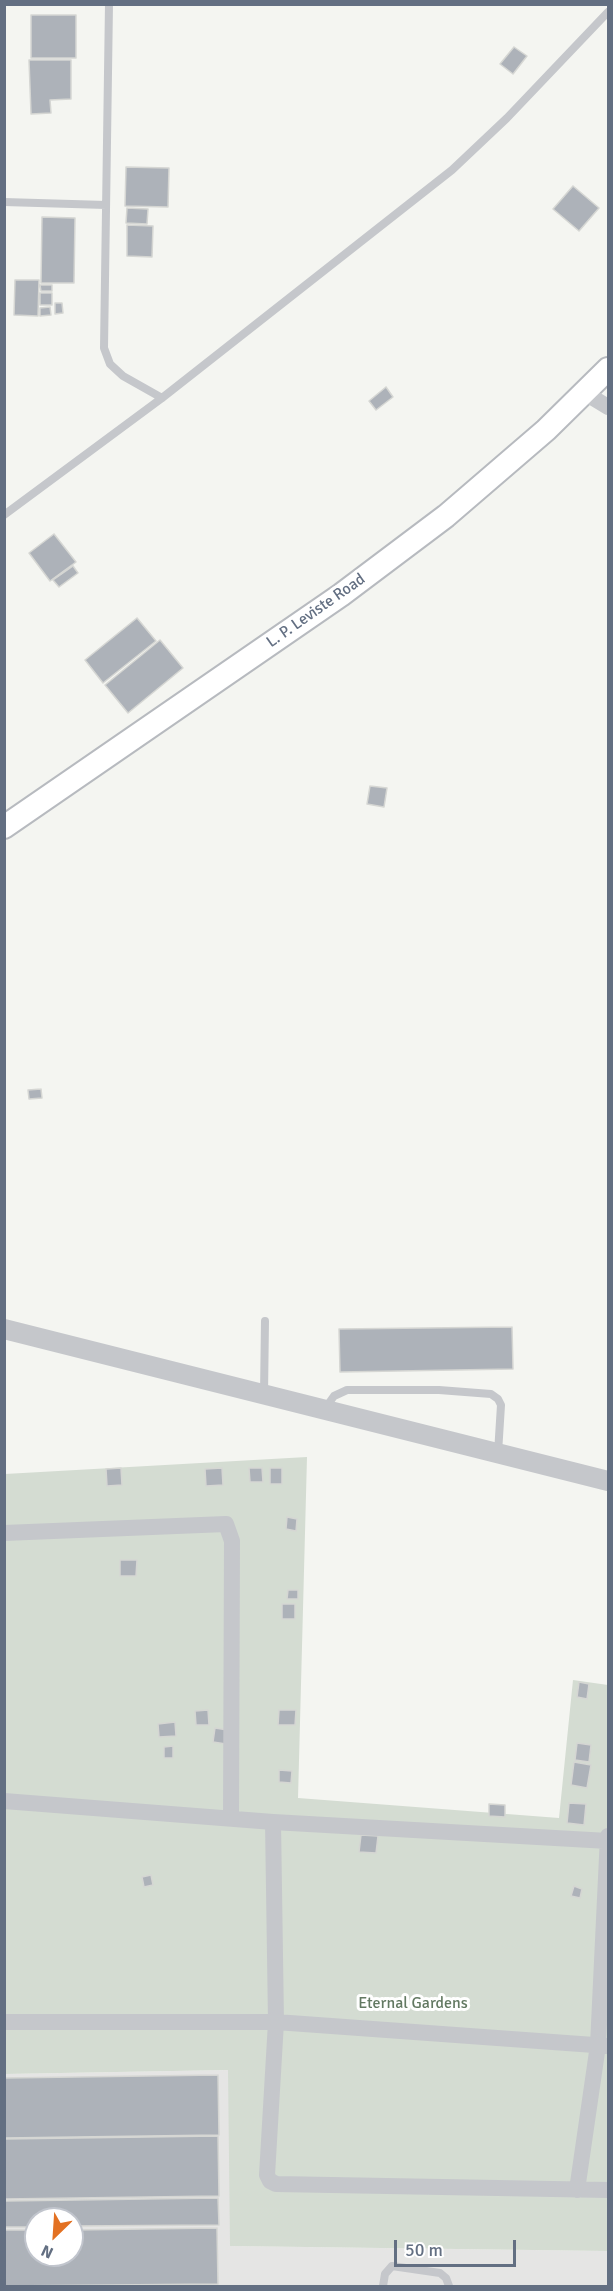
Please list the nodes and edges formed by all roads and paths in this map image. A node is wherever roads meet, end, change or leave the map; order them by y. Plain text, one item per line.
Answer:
1 (109, 4) edge
2 (609, 12) edge
3 (4, 202) edge
4 (106, 205) junction
5 (609, 369) edge
6 (585, 393) junction
7 (162, 398) junction
8 (609, 407) edge
9 (4, 515) edge
10 (4, 827) edge
11 (265, 1320) dead end
12 (4, 1329) edge
13 (264, 1394) junction
14 (324, 1410) junction
15 (498, 1453) junction
16 (609, 1481) edge
17 (4, 1533) edge
18 (4, 1801) edge
19 (231, 1818) junction
20 (273, 1822) junction
21 (609, 1836) edge
22 (608, 1841) edge
23 (4, 2022) edge
24 (276, 2022) junction
25 (604, 2045) edge
26 (578, 2190) junction
27 (609, 2190) edge
28 (384, 2286) edge
29 (449, 2286) edge

1 - 4 lane
2 - 7 lane
3 - 4 lane
4 - 7 lane
5 - 6 main road, L. P. Leviste Road
6 - 8 street
6 - 10 main road, L. P. Leviste Road
7 - 9 lane
11 - 13 lane
12 - 13 street
13 - 14 street
14 - 15 street
14 - 15 lane
15 - 16 street
17 - 19 street
18 - 19 street
19 - 20 street
20 - 22 street
20 - 24 street
21 - 22 street
22 - 25 street
23 - 24 street
24 - 25 street
24 - 26 street
25 - 26 street
26 - 27 street
28 - 29 lane

